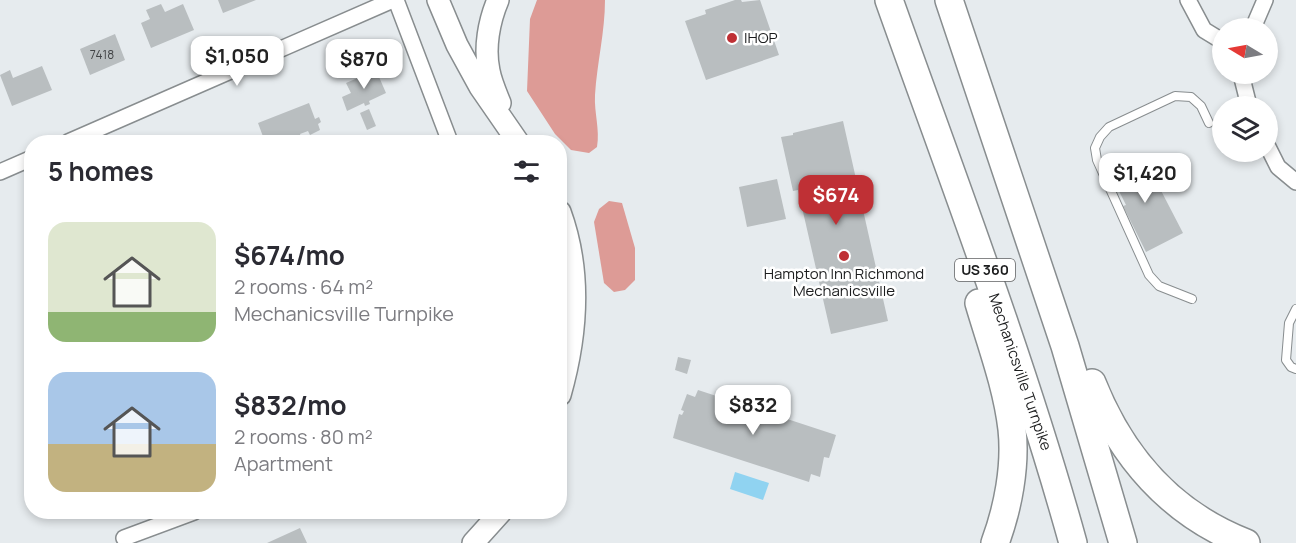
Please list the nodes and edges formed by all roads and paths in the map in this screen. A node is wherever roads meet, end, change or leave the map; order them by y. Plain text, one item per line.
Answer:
1 (395, 0) edge
2 (438, 0) edge
3 (498, 0) edge
4 (888, 0) edge
5 (950, 0) edge
6 (1188, 0) edge
7 (1264, 0) edge
8 (1258, 18) edge
9 (1212, 34) edge
10 (979, 84) junction
11 (1209, 123) dead end
12 (84, 135) edge
13 (447, 135) edge
14 (513, 135) edge
15 (24, 162) edge
16 (1276, 162) edge
17 (0, 172) edge
18 (1296, 182) edge
19 (567, 231) edge
20 (1192, 299) dead end
21 (1296, 309) edge
22 (567, 363) edge
23 (1296, 369) edge
24 (175, 519) edge
25 (495, 519) edge
26 (124, 538) dead end
27 (473, 543) edge
28 (995, 543) edge
29 (1072, 543) edge
30 (1123, 543) edge
31 (1246, 543) edge

1 - 12 street
1 - 13 street
2 - 14 street
3 - 14 street
4 - 28 highway
4 - 29 highway, Mechanicsville Turnpike / US 360
5 - 10 highway, US 360
6 - 9 street
7 - 8 street
10 - 30 highway, US 360
10 - 31 highway
11 - 20 lane
15 - 17 street
16 - 18 street
19 - 22 street
21 - 23 lane
24 - 26 street
25 - 27 street

